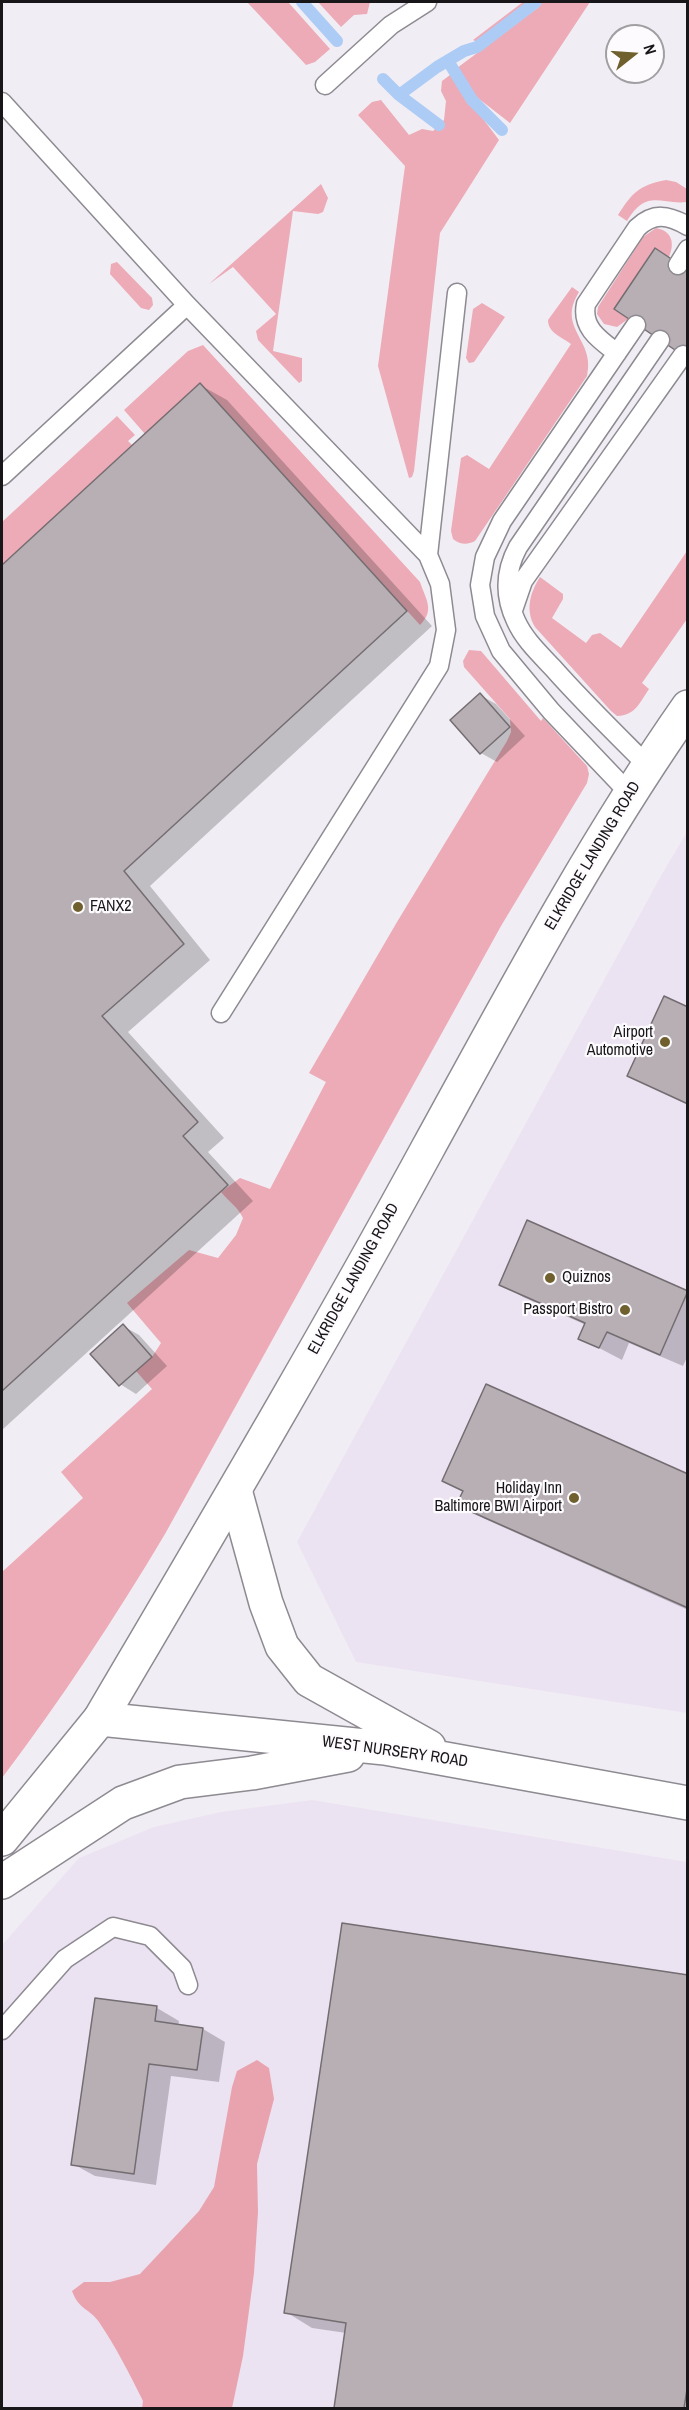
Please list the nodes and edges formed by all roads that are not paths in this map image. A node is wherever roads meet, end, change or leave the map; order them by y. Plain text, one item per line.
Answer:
1 (427, 2) edge
2 (325, 85) dead end
3 (2, 102) edge
4 (687, 226) edge
5 (457, 293) dead end
6 (188, 305) junction
7 (636, 325) dead end
8 (660, 340) dead end
9 (617, 353) junction
10 (683, 355) dead end
11 (2, 476) edge
12 (428, 555) junction
13 (512, 611) junction
14 (687, 707) edge
15 (648, 766) junction
16 (630, 794) junction
17 (221, 1014) dead end
18 (235, 1490) junction
19 (100, 1719) junction
20 (385, 1748) junction
21 (452, 1759) junction
22 (687, 1803) edge
23 (2, 1839) edge
24 (2, 1882) edge
25 (188, 1985) dead end
26 (2, 2030) edge

1 - 2 lane
3 - 6 lane
4 - 9 lane
5 - 12 lane
6 - 11 lane
6 - 12 lane
7 - 9 lane
8 - 13 lane
9 - 16 lane
10 - 13 lane
12 - 17 lane
13 - 15 lane
14 - 15 main road, ELKRIDGE LANDING ROAD
15 - 16 main road, ELKRIDGE LANDING ROAD
16 - 18 main road, ELKRIDGE LANDING ROAD
18 - 19 main road, ELKRIDGE LANDING ROAD
18 - 21 main road
19 - 20 main road, WEST NURSERY ROAD
19 - 23 main road, ELKRIDGE LANDING ROAD
20 - 21 main road, WEST NURSERY ROAD
20 - 24 main road
21 - 22 main road, WEST NURSERY ROAD
25 - 26 lane

